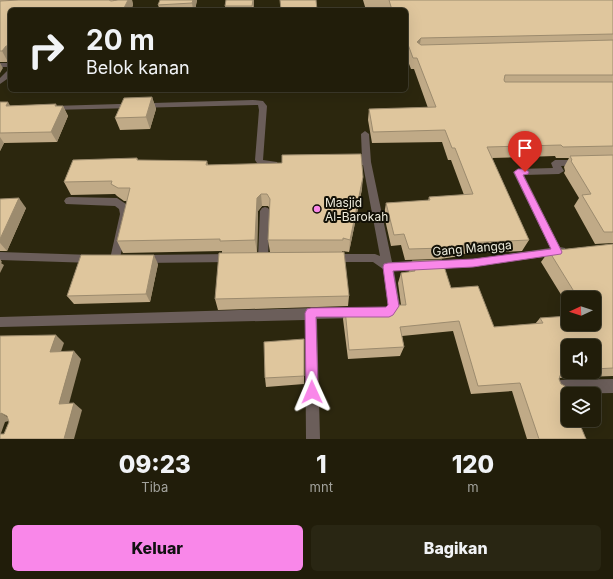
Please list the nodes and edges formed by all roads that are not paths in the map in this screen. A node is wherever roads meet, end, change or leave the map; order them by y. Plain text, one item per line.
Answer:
1 (8, 75) edge
2 (0, 82) edge
3 (43, 108) edge
4 (365, 134) dead end
5 (338, 162) edge
6 (367, 162) junction
7 (591, 162) edge
8 (286, 163) edge
9 (69, 201) dead end
10 (265, 212) dead end
11 (573, 251) edge
12 (557, 252) junction
13 (0, 256) edge
14 (240, 258) edge
15 (263, 258) edge
16 (319, 258) edge
17 (115, 259) junction
18 (388, 267) junction
19 (311, 313) junction
20 (0, 322) edge
21 (613, 386) edge
22 (558, 387) edge
23 (313, 439) edge

1 - 2 street
3 - 8 street
4 - 6 street
5 - 6 street
6 - 18 street
7 - 12 street
9 - 17 street
10 - 15 street
11 - 12 street, Gang Mangga
12 - 18 street, Gang Mangga
13 - 17 street
14 - 17 street
16 - 18 street
18 - 19 street
19 - 20 street
19 - 23 street
21 - 22 street

